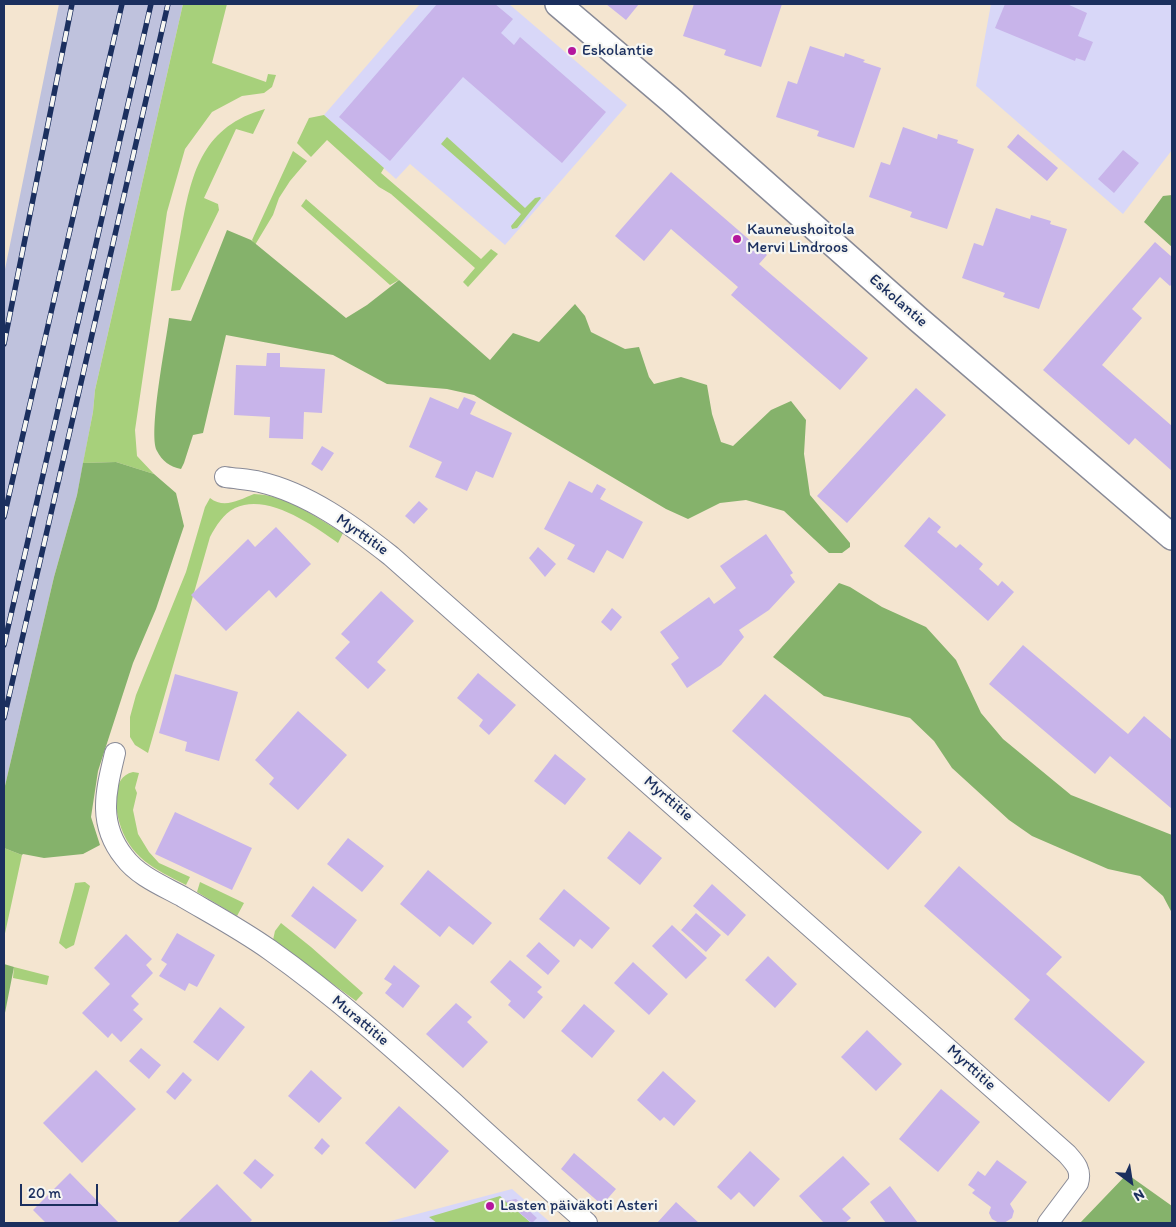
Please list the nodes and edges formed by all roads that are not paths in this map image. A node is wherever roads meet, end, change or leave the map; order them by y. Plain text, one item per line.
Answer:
1 (558, 4) edge
2 (225, 477) dead end
3 (1172, 537) edge
4 (115, 753) dead end
5 (587, 1223) edge
6 (1048, 1223) edge

1 - 3 street, Eskolantie
2 - 6 street, Myrttitie
4 - 5 street, Murattitie

